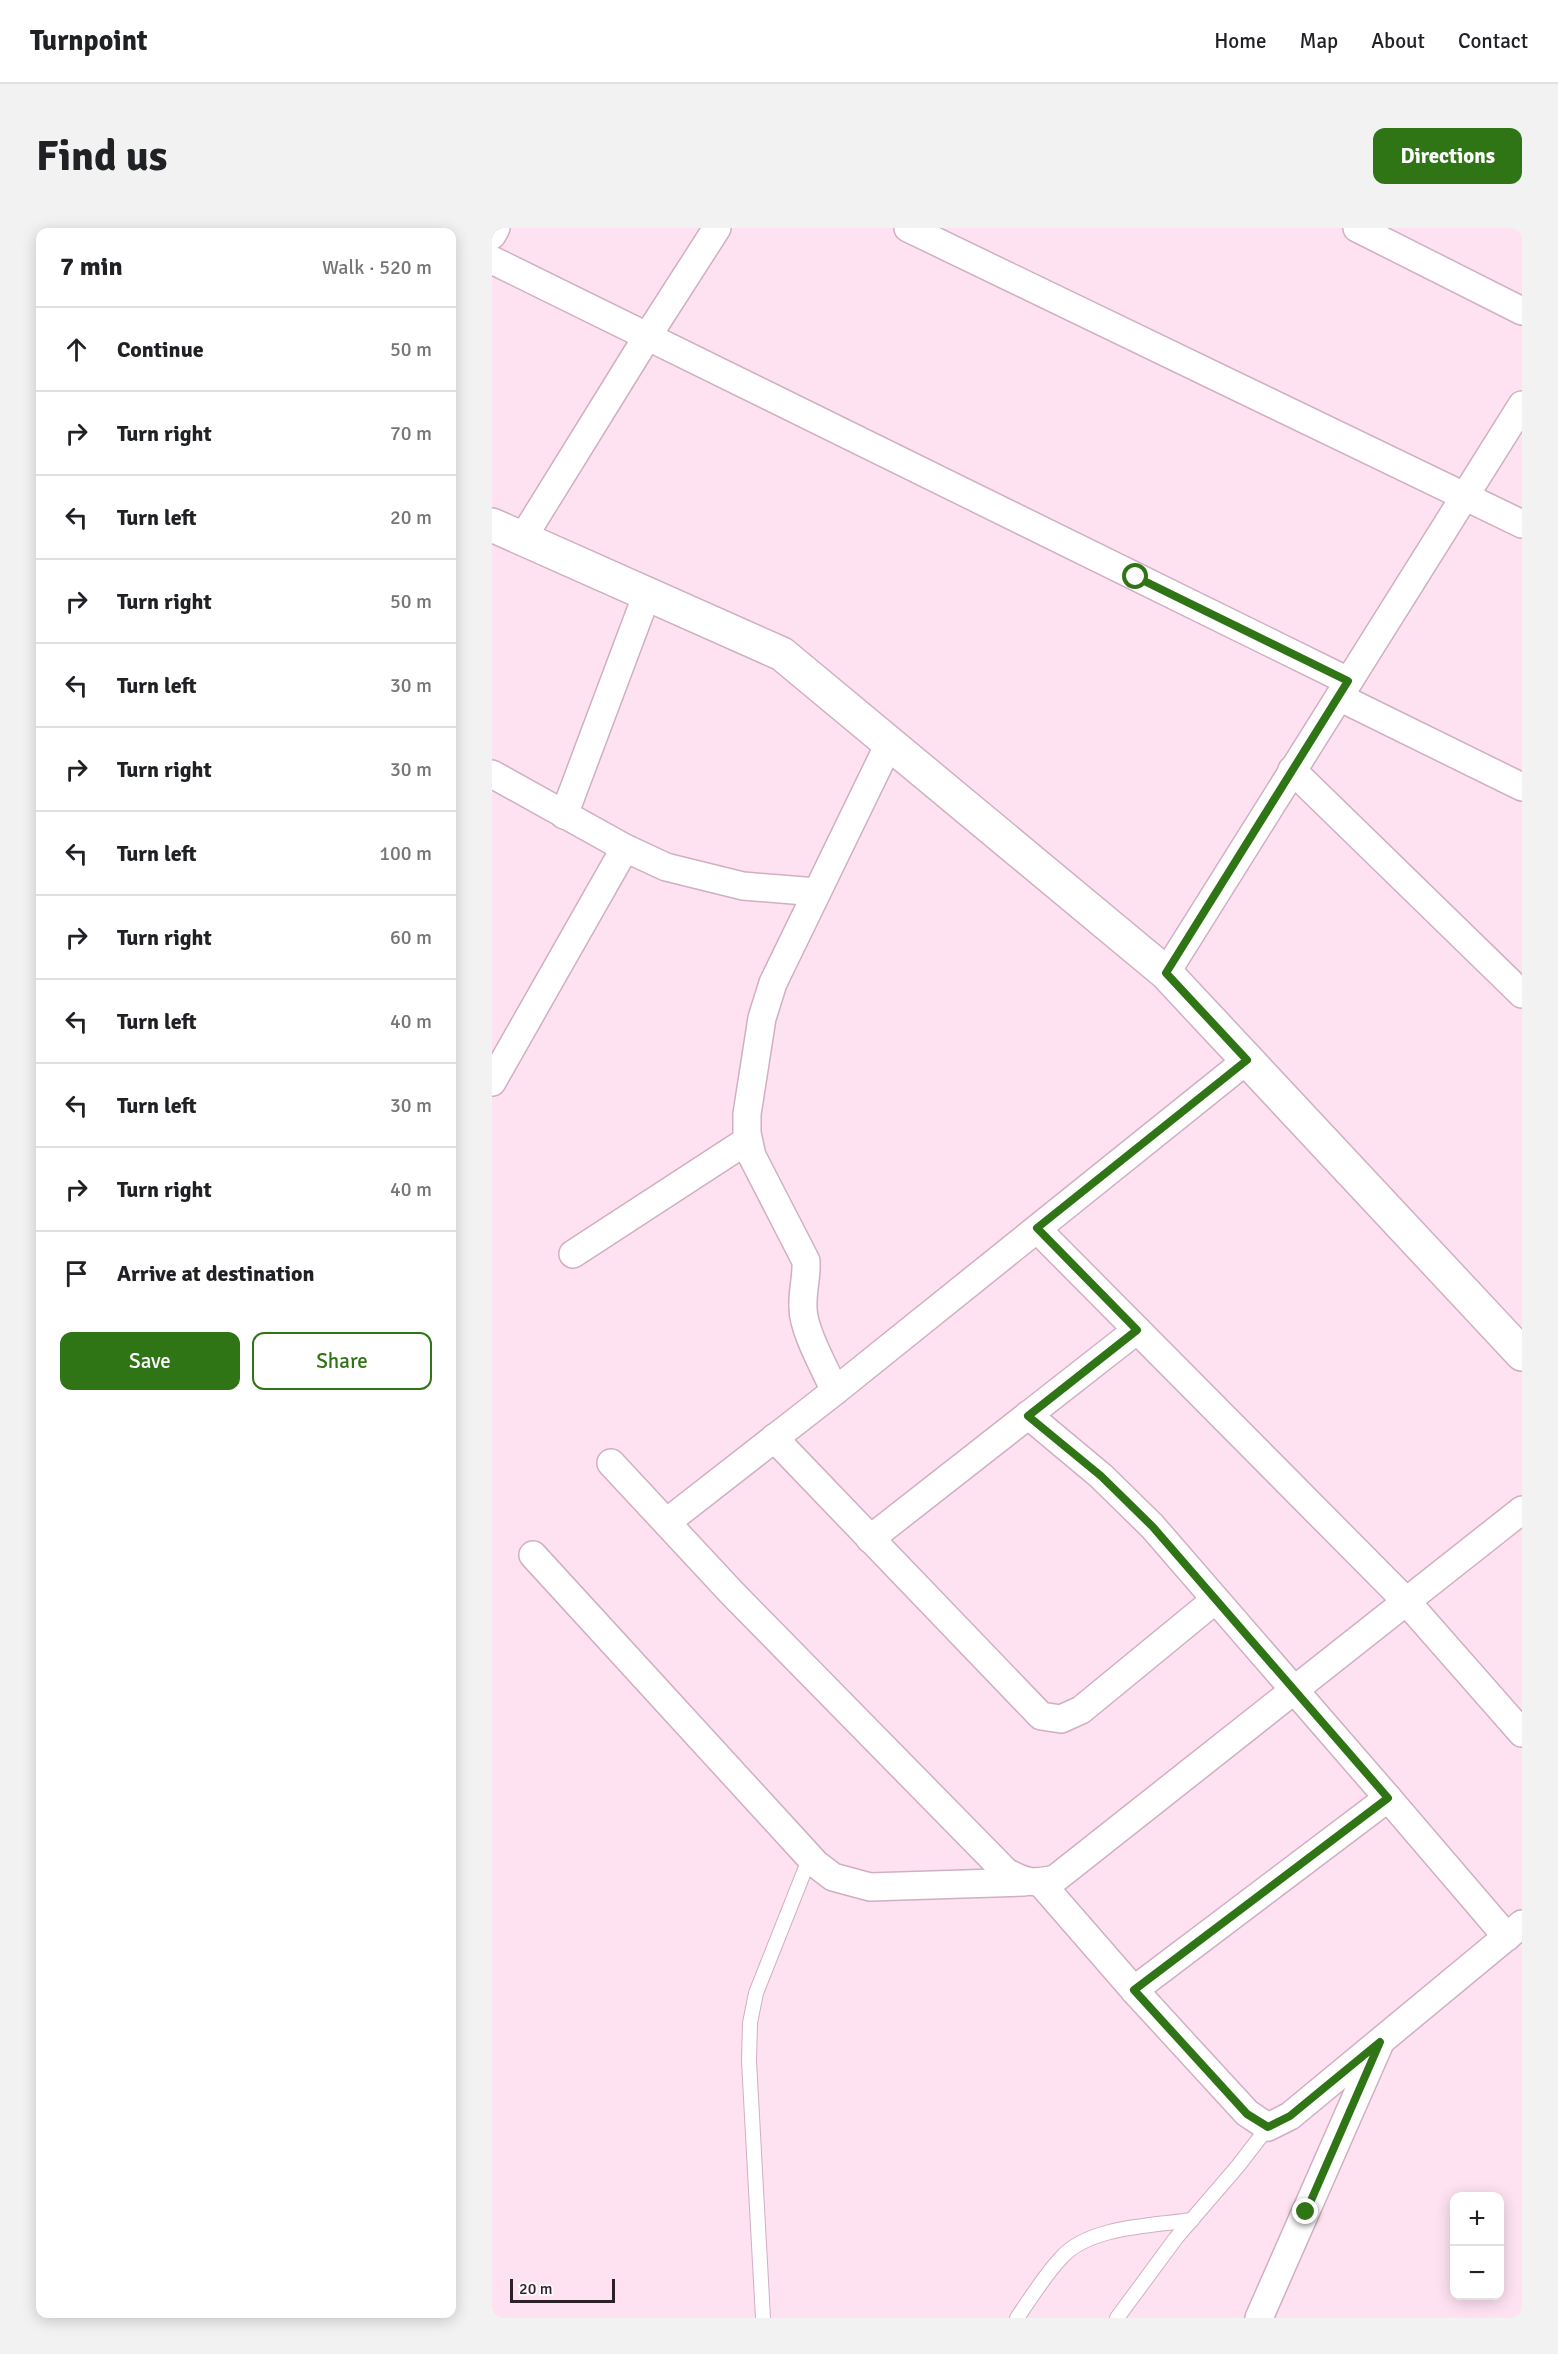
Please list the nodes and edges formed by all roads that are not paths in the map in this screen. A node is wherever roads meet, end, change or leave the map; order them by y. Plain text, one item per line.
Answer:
1 (496, 228) edge
2 (717, 228) edge
3 (908, 228) edge
4 (1364, 229) edge
5 (492, 235) edge
6 (492, 260) edge
7 (1522, 310) edge
8 (647, 337) junction
9 (1522, 405) edge
10 (1465, 496) junction
11 (1522, 524) edge
12 (492, 525) edge
13 (522, 539) junction
14 (648, 594) junction
15 (1344, 689) junction
16 (890, 744) junction
17 (1292, 770) junction
18 (492, 774) edge
19 (1522, 787) edge
20 (564, 815) junction
21 (624, 848) junction
22 (817, 892) junction
23 (1166, 973) junction
24 (1522, 994) edge
25 (1247, 1060) junction
26 (492, 1082) edge
27 (748, 1140) junction
28 (1037, 1228) junction
29 (573, 1254) dead end
30 (1137, 1330) junction
31 (1522, 1354) edge
32 (835, 1391) junction
33 (1028, 1416) junction
34 (774, 1438) junction
35 (611, 1462) dead end
36 (1522, 1510) edge
37 (667, 1522) junction
38 (870, 1539) junction
39 (533, 1556) dead end
40 (1215, 1600) junction
41 (1406, 1601) junction
42 (1294, 1690) junction
43 (1522, 1733) edge
44 (1388, 1798) junction
45 (810, 1857) junction
46 (1032, 1882) junction
47 (1514, 1931) edge
48 (1134, 1990) junction
49 (1380, 2042) junction
50 (1268, 2127) junction
51 (1192, 2220) junction
52 (763, 2318) edge
53 (1017, 2318) edge
54 (1117, 2318) edge
55 (1259, 2318) edge

1 - 5 street
2 - 8 street
3 - 10 street
4 - 7 street
6 - 8 street
8 - 13 street
8 - 15 street
9 - 10 street
10 - 11 street
10 - 15 street
12 - 13 street
13 - 14 street
14 - 16 street
14 - 20 street
15 - 17 street
15 - 19 street
16 - 22 street
16 - 23 street
17 - 23 street
17 - 24 street
18 - 20 street
20 - 21 street
21 - 22 street
21 - 26 street
22 - 27 street
23 - 25 street
25 - 28 street
25 - 31 street
27 - 29 street
27 - 32 street
28 - 30 street
28 - 32 street
30 - 33 street
30 - 41 street
32 - 34 street
33 - 38 street
33 - 40 street
34 - 37 street
34 - 38 street
35 - 37 street
36 - 41 street
37 - 46 street
38 - 40 street
39 - 45 street
40 - 42 street
41 - 42 street
41 - 43 street
42 - 44 street
42 - 46 street
44 - 47 street
44 - 48 street
45 - 46 street
45 - 52 lane
46 - 48 street
47 - 49 street
48 - 50 street
49 - 50 street
49 - 55 street
50 - 51 lane
51 - 53 lane
51 - 54 lane

